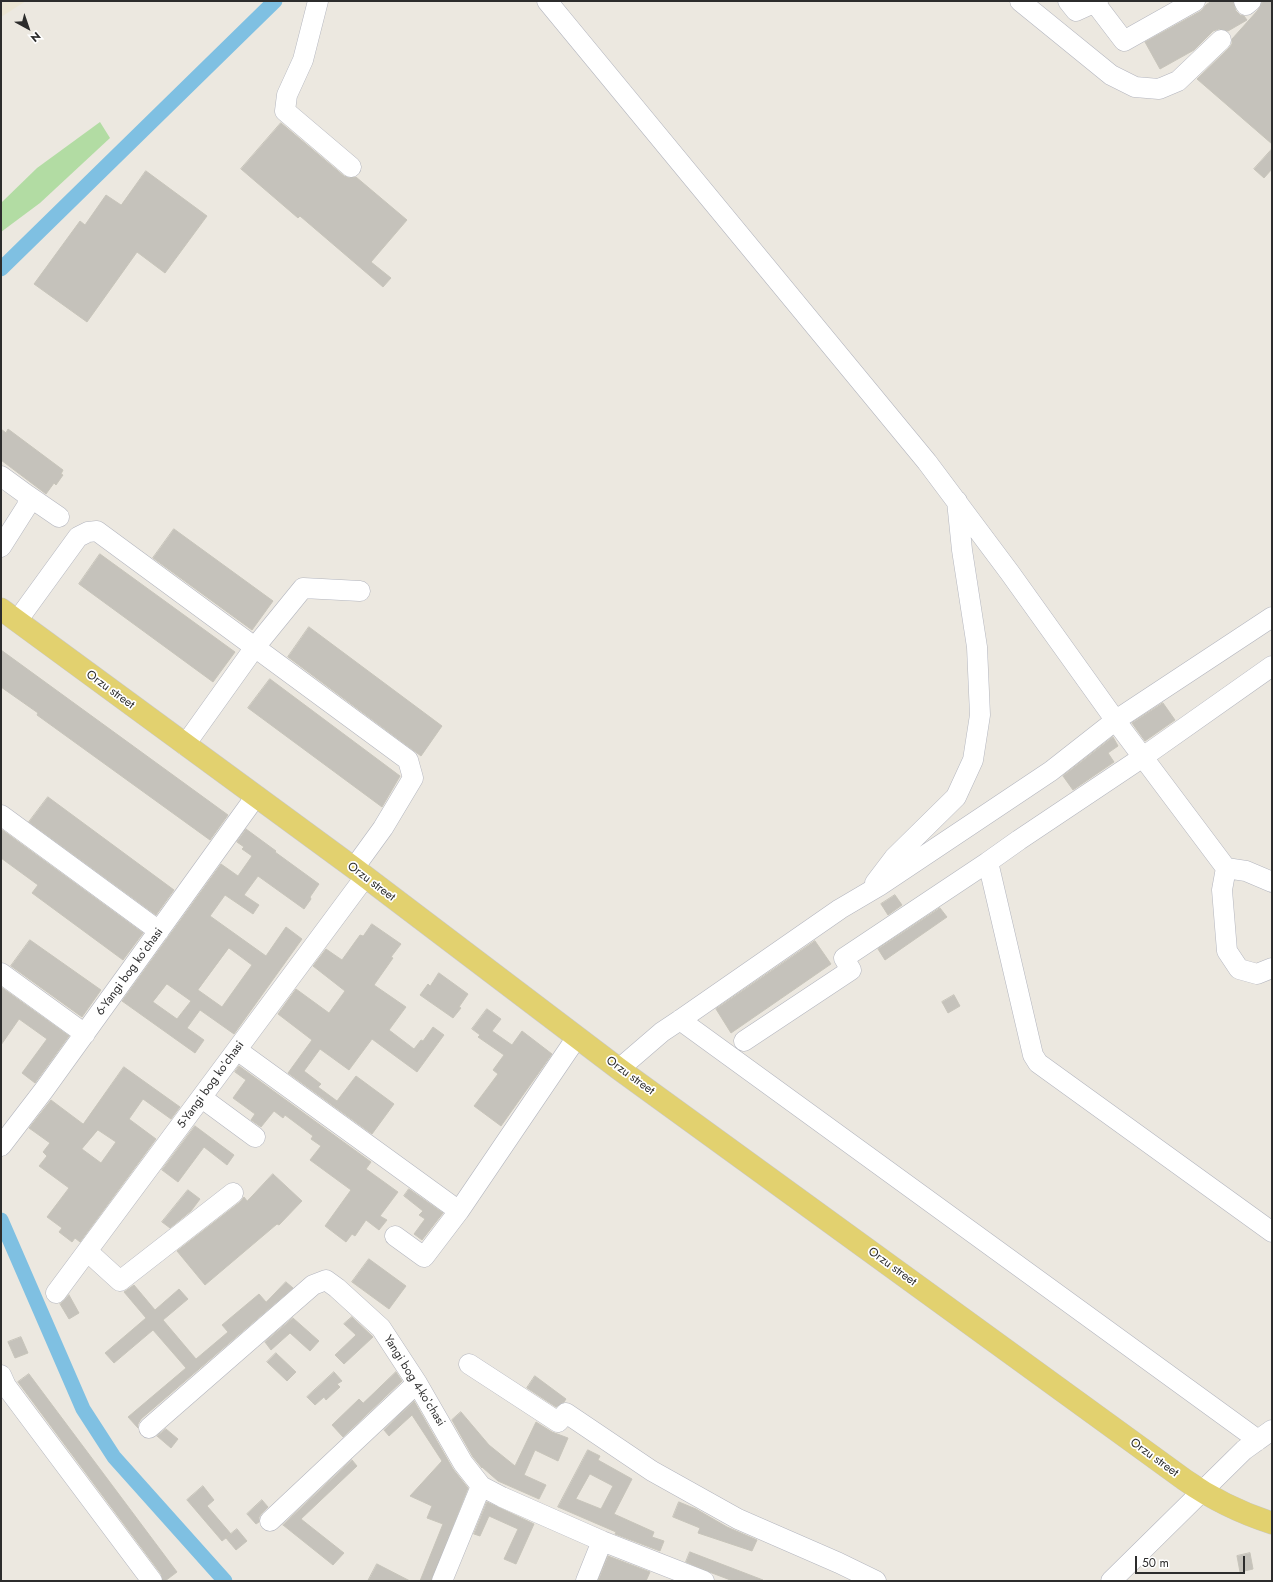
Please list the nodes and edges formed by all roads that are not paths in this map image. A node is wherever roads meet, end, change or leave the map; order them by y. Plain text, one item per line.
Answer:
1 (318, 1) edge
2 (547, 1) edge
3 (1020, 1) edge
4 (1068, 1) edge
5 (1195, 1) edge
6 (1244, 1) edge
7 (1252, 1) edge
8 (1097, 2) edge
9 (1221, 40) dead end
10 (351, 167) dead end
11 (1, 476) edge
12 (27, 495) junction
13 (957, 501) junction
14 (59, 517) dead end
15 (1, 547) edge
16 (360, 591) dead end
17 (9, 615) edge
18 (1272, 617) edge
19 (255, 647) junction
20 (1272, 666) edge
21 (1116, 720) junction
22 (185, 745) junction
23 (1143, 757) junction
24 (256, 796) junction
25 (1, 815) edge
26 (988, 862) junction
27 (1226, 868) junction
28 (359, 872) junction
29 (1272, 882) edge
30 (866, 894) junction
31 (159, 931) junction
32 (1272, 968) edge
33 (1, 973) edge
34 (680, 1020) junction
35 (85, 1034) junction
36 (577, 1037) junction
37 (744, 1041) dead end
38 (237, 1050) junction
39 (619, 1068) junction
40 (202, 1098) junction
41 (255, 1136) dead end
42 (1, 1146) edge
43 (233, 1193) dead end
44 (459, 1211) junction
45 (1272, 1232) edge
46 (395, 1236) dead end
47 (87, 1251) junction
48 (56, 1293) dead end
49 (469, 1364) dead end
50 (1, 1375) edge
51 (417, 1383) junction
52 (149, 1428) dead end
53 (1265, 1435) edge
54 (481, 1486) junction
55 (1202, 1491) junction
56 (270, 1521) dead end
57 (1272, 1523) edge
58 (602, 1541) junction
59 (1118, 1579) edge
60 (152, 1581) edge
61 (442, 1581) edge
62 (586, 1581) edge
63 (704, 1581) edge
64 (876, 1581) edge

1 - 10 street
2 - 13 street
3 - 9 street
4 - 8 street
5 - 8 street
6 - 7 street
11 - 12 street
12 - 14 street
12 - 15 street
13 - 21 street
13 - 30 street
16 - 19 street
17 - 19 street, 5-Yangi bog koʼchasi
17 - 22 main road, Orzu street
18 - 21 street
19 - 22 street
19 - 28 street, 5-Yangi bog koʼchasi
20 - 23 street
21 - 23 street
21 - 30 street
22 - 24 main road, Orzu street
23 - 26 street
23 - 27 street
24 - 28 main road, Orzu street
24 - 31 street, 6-Yangi bog koʼchasi
25 - 31 street
26 - 37 street
26 - 45 street
27 - 29 street
27 - 32 street
28 - 36 main road, Orzu street
28 - 38 street, 5-Yangi bog koʼchasi
30 - 34 street
31 - 35 street, 6-Yangi bog koʼchasi
33 - 35 street
34 - 39 street
34 - 53 street
35 - 42 street, 6-Yangi bog koʼchasi
36 - 39 main road, Orzu street
36 - 44 street
38 - 40 street, 5-Yangi bog koʼchasi
38 - 44 street
39 - 55 main road, Orzu street
40 - 41 street
40 - 47 street, 5-Yangi bog koʼchasi
43 - 47 street
44 - 46 street
47 - 48 street, 5-Yangi bog koʼchasi
49 - 64 street
50 - 60 street
51 - 52 street, Yangi bog 4-koʼchasi
51 - 54 street, Yangi bog 4-koʼchasi
51 - 56 street
53 - 55 street
54 - 58 street, Yangi bog 4-koʼchasi
54 - 61 street
55 - 57 main road, Orzu street
55 - 59 street
58 - 62 street
58 - 63 street, Yangi bog 4-koʼchasi

